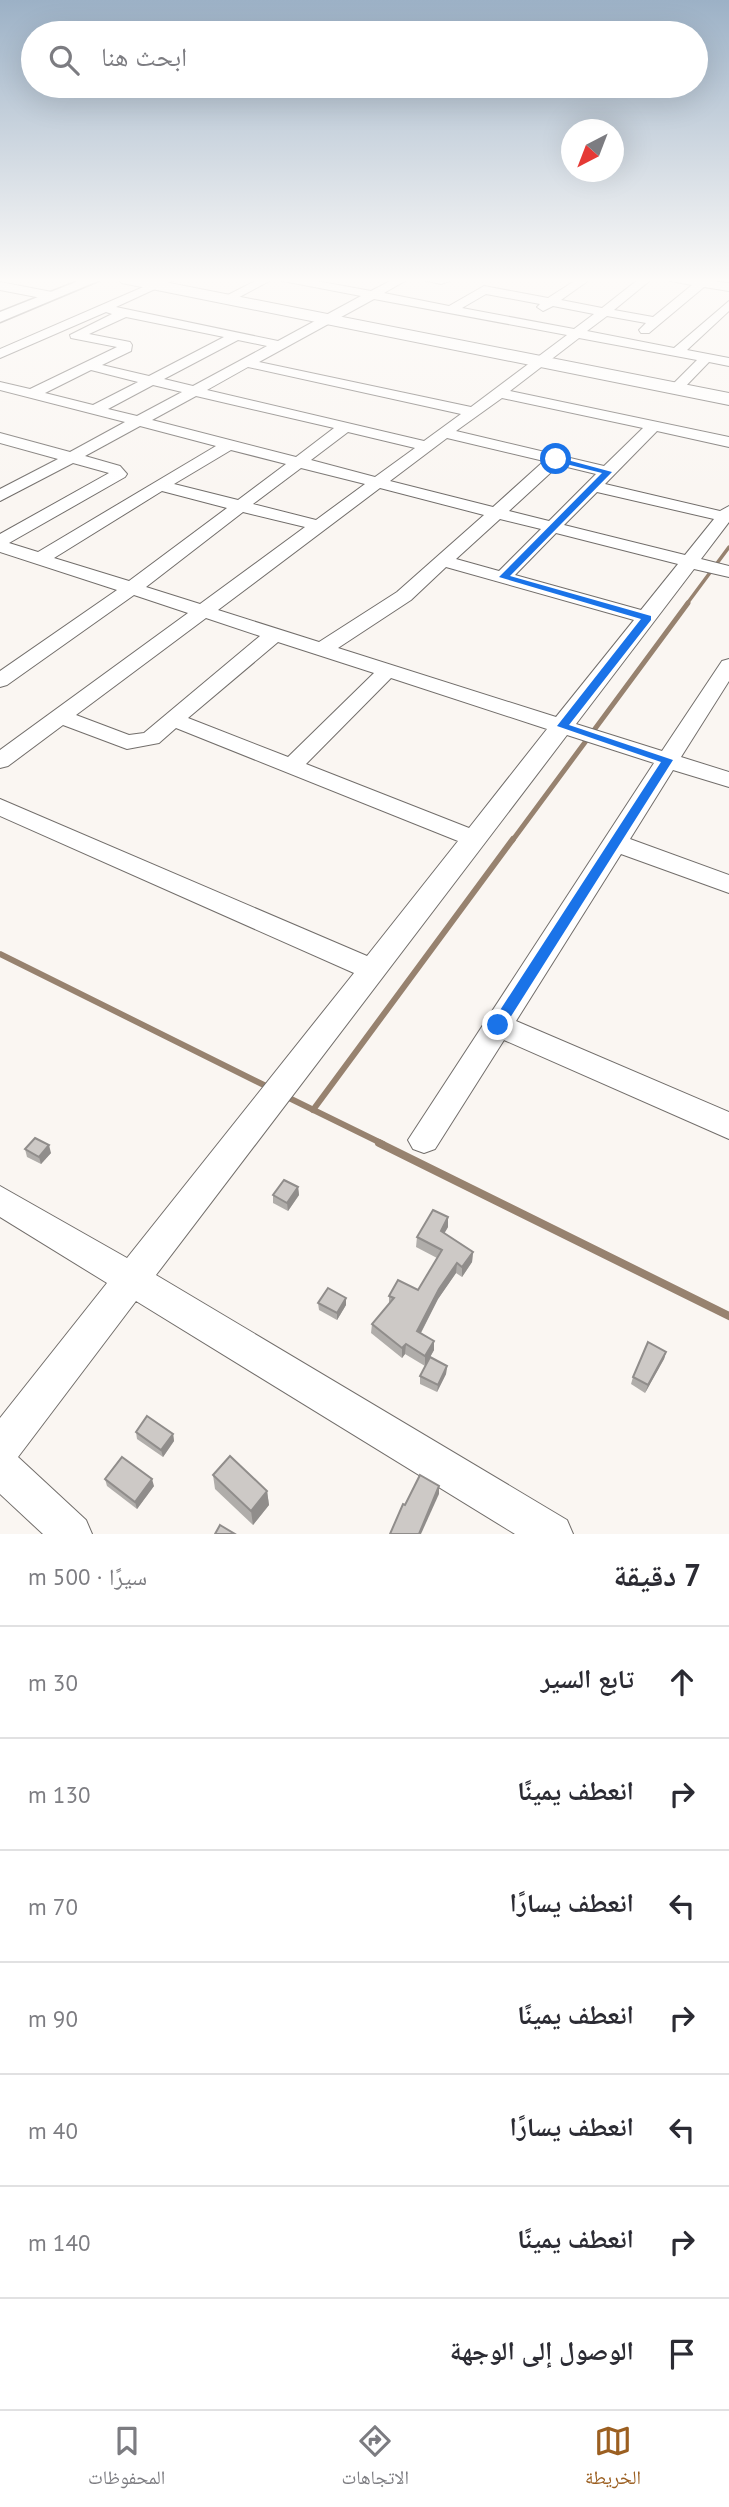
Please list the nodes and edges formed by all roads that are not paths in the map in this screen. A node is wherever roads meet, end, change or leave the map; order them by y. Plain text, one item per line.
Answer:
1 (122, 350) edge
2 (210, 350) edge
3 (271, 350) edge
4 (484, 350) edge
5 (556, 350) edge
6 (664, 350) edge
7 (680, 350) edge
8 (677, 352) junction
9 (706, 358) junction
10 (542, 361) junction
11 (729, 362) edge
12 (247, 363) junction
13 (89, 366) junction
14 (150, 381) junction
15 (0, 386) edge
16 (676, 388) junction
17 (194, 391) junction
18 (500, 393) junction
19 (32, 394) junction
20 (729, 399) edge
21 (95, 410) junction
22 (474, 412) junction
23 (139, 421) junction
24 (653, 426) junction
25 (345, 427) junction
26 (445, 433) junction
27 (0, 438) edge
28 (729, 442) edge
29 (229, 444) junction
30 (427, 446) junction
31 (72, 457) junction
32 (556, 459) junction
33 (296, 461) junction
34 (608, 472) junction
35 (379, 483) junction
36 (161, 486) junction
37 (593, 486) junction
38 (0, 496) edge
39 (243, 506) junction
40 (498, 513) junction
41 (727, 514) edge
42 (320, 526) junction
43 (553, 527) junction
44 (0, 543) edge
45 (41, 558) junction
46 (444, 561) junction
47 (690, 562) junction
48 (729, 572) edge
49 (503, 577) junction
50 (132, 588) junction
51 (205, 611) junction
52 (647, 618) junction
53 (275, 634) junction
54 (323, 649) junction
55 (729, 665) edge
56 (388, 670) junction
57 (0, 681) edge
58 (721, 694) edge
59 (61, 717) junction
60 (172, 719) junction
61 (562, 726) junction
62 (668, 760) junction
63 (0, 761) edge
64 (291, 766) junction
65 (729, 780) edge
66 (0, 807) edge
67 (475, 839) junction
68 (615, 843) junction
69 (729, 884) edge
70 (374, 970) junction
71 (498, 1025) junction
72 (281, 1091) joint
73 (729, 1126) edge
74 (424, 1140) dead end
75 (0, 1200) edge
76 (133, 1280) junction
77 (0, 1449) edge
78 (0, 1467) edge
79 (72, 1534) edge
80 (554, 1534) edge

1 - 13 street
2 - 14 street
3 - 12 street
4 - 10 main road
5 - 10 street
6 - 8 street
7 - 8 street
8 - 9 street
9 - 11 street
9 - 16 street
10 - 16 main road
10 - 18 street
12 - 17 street
12 - 22 street
13 - 14 street
13 - 19 street
14 - 17 street
14 - 21 street
15 - 19 street
16 - 20 main road
17 - 23 street
17 - 25 street
18 - 22 street
18 - 24 street
19 - 21 street
21 - 23 street
22 - 26 street
23 - 29 street
23 - 31 street
24 - 28 street
24 - 34 street
25 - 30 street
25 - 33 street
26 - 30 street
26 - 32 street
27 - 31 street
29 - 33 street
29 - 36 street
30 - 35 street
31 - 38 street
31 - 44 street
32 - 34 street
32 - 40 street
33 - 35 street
33 - 39 street
34 - 37 street
35 - 40 street
35 - 42 street
36 - 39 street
36 - 45 street
37 - 41 street
37 - 43 street
39 - 42 street
39 - 50 street
40 - 43 street
40 - 46 street
41 - 47 street
42 - 51 street
43 - 47 street
43 - 49 street
44 - 45 street
45 - 50 street
46 - 49 street
46 - 54 street
47 - 48 street
47 - 52 street
49 - 52 street
50 - 51 street
50 - 57 street
51 - 53 street
51 - 59 street
52 - 61 street
53 - 54 street
53 - 60 street
54 - 56 street
55 - 58 street
56 - 61 street
56 - 64 street
58 - 62 street
59 - 60 street
59 - 63 street
60 - 64 street
61 - 62 street
61 - 67 street
62 - 65 street
62 - 68 street
64 - 67 street
66 - 70 street
67 - 70 street
68 - 69 street
68 - 71 street
70 - 72 street
71 - 73 street
71 - 74 street
72 - 76 street
75 - 76 street
76 - 77 street
76 - 80 street
78 - 79 street

